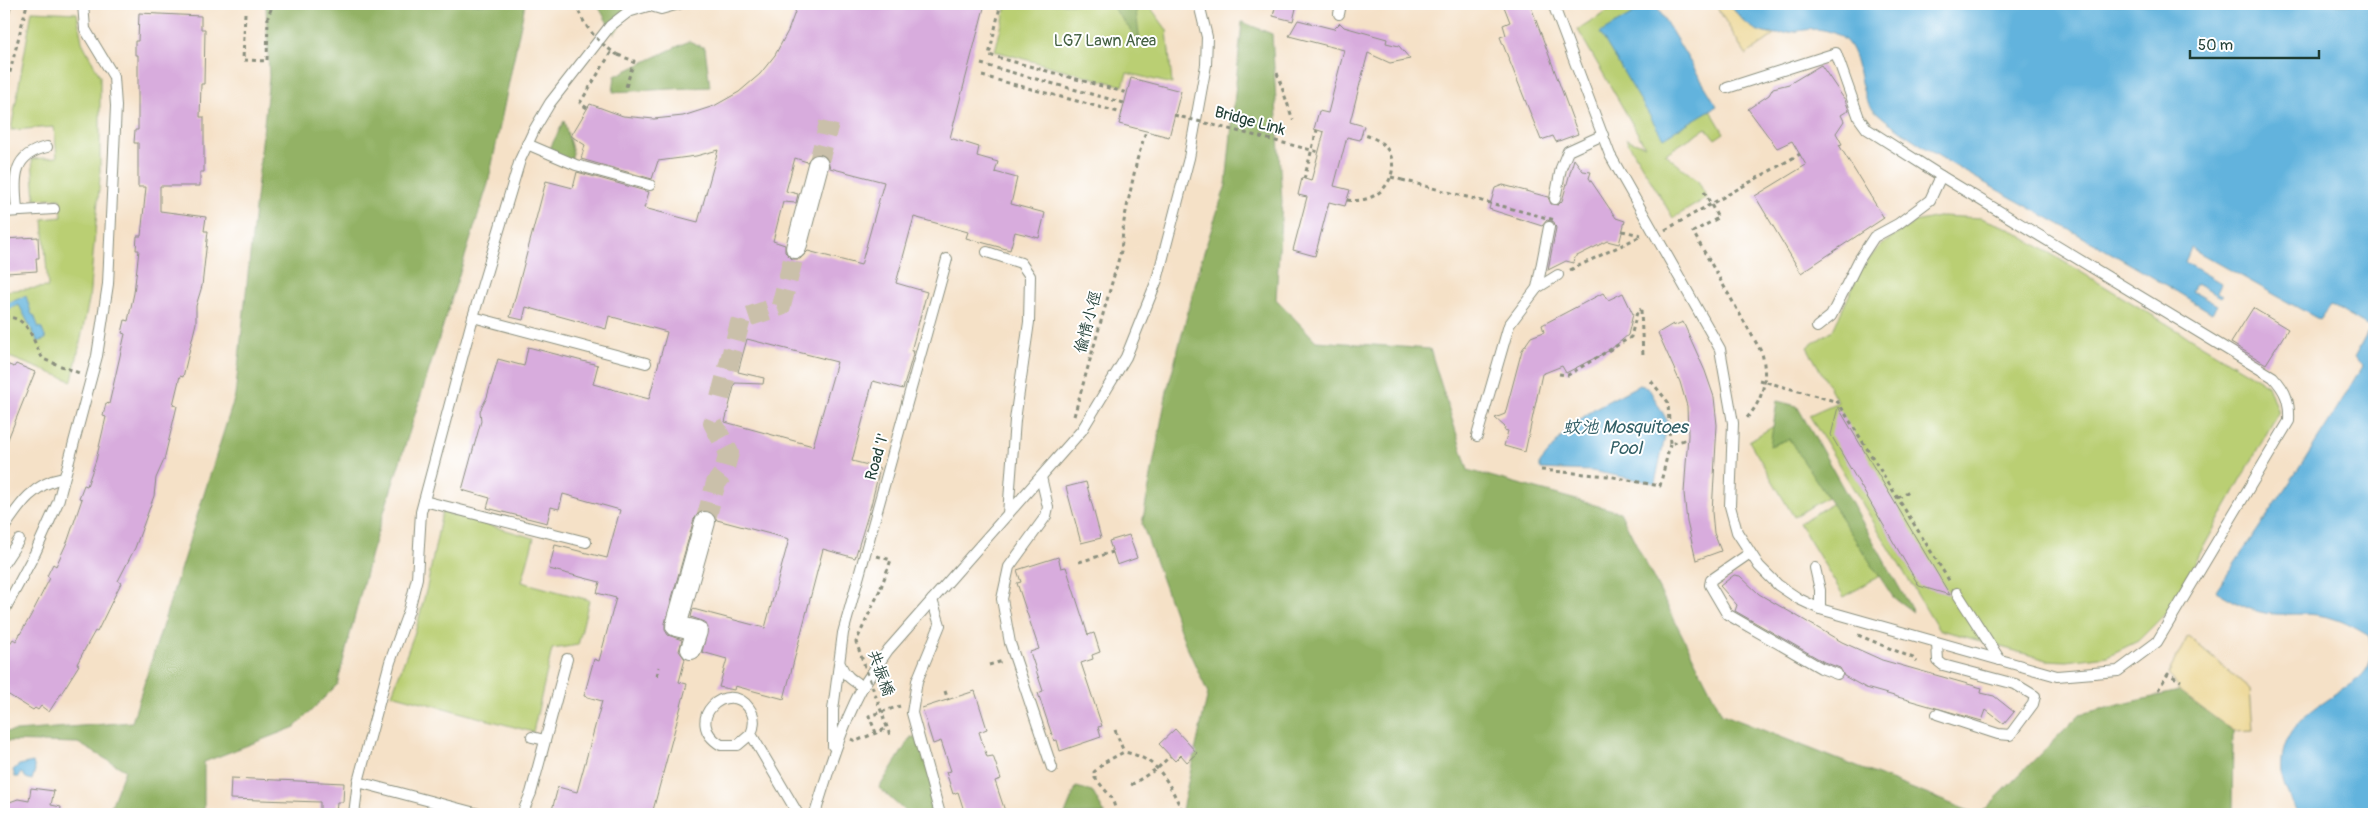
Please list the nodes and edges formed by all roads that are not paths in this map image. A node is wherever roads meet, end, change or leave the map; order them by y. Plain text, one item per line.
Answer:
1 (6, 4) edge
2 (83, 4) edge
3 (626, 4) edge
4 (679, 4) edge
5 (1199, 4) edge
6 (1552, 4) edge
7 (646, 5) edge
8 (4, 13) edge
9 (619, 19) junction
10 (1727, 88) dead end
11 (1603, 135) junction
12 (527, 144) junction
13 (48, 147) dead end
14 (818, 165) tunnel mouth
15 (1940, 176) junction
16 (650, 184) dead end
17 (1555, 199) dead end
18 (54, 209) dead end
19 (17, 211) junction
20 (4, 212) edge
21 (1552, 224) road end
22 (796, 248) tunnel mouth
23 (987, 252) dead end
24 (946, 259) dead end
25 (1558, 276) road end
26 (1537, 288) junction
27 (473, 317) junction
28 (1817, 327) dead end
29 (646, 363) dead end
30 (1477, 436) dead end
31 (1041, 477) junction
32 (64, 478) junction
33 (424, 501) junction
34 (1008, 514) junction
35 (705, 522) tunnel mouth
36 (4, 528) edge
37 (19, 540) dead end
38 (586, 542) dead end
39 (1750, 553) junction
40 (4, 562) edge
41 (1816, 568) dead end
42 (1957, 593) road end
43 (932, 600) junction
44 (1820, 609) junction
45 (4, 611) edge
46 (1936, 643) junction
47 (692, 649) dead end
48 (568, 658) dead end
49 (2000, 660) junction
50 (840, 663) junction
51 (1837, 674) dead end
52 (863, 687) junction
53 (1938, 714) dead end
54 (752, 734) junction
55 (532, 737) dead end
56 (545, 740) junction
57 (834, 754) junction
58 (1052, 768) dead end
59 (358, 782) junction
60 (354, 814) edge
61 (479, 814) edge
62 (522, 814) edge
63 (798, 814) edge
64 (815, 814) edge
65 (940, 814) edge

1 - 8 lane
2 - 32 lane
3 - 9 lane
4 - 7 lane
5 - 31 lane
6 - 11 lane
7 - 9 lane
9 - 12 lane
10 - 15 lane
11 - 17 lane
11 - 39 lane
12 - 16 lane
12 - 27 lane
13 - 19 lane
14 - 22 street
15 - 28 lane
15 - 49 lane
18 - 19 lane
19 - 20 lane
21 - 26 lane
23 - 34 lane
24 - 50 lane, Road 'I'
25 - 26 lane
26 - 30 lane
27 - 29 lane
27 - 33 lane
31 - 34 lane
31 - 58 lane
32 - 36 lane
32 - 45 lane
33 - 38 lane
33 - 59 lane
34 - 43 lane
35 - 47 street
37 - 40 lane
39 - 44 lane
39 - 51 lane
41 - 44 lane
42 - 49 lane
43 - 52 lane
43 - 65 lane
44 - 46 lane
46 - 49 lane
46 - 53 lane
48 - 56 lane
50 - 52 lane
50 - 57 lane, Road 'I'
52 - 57 lane
54 - 54 lane
54 - 63 lane
55 - 56 lane
56 - 62 lane
57 - 64 lane
59 - 60 lane
59 - 61 lane

